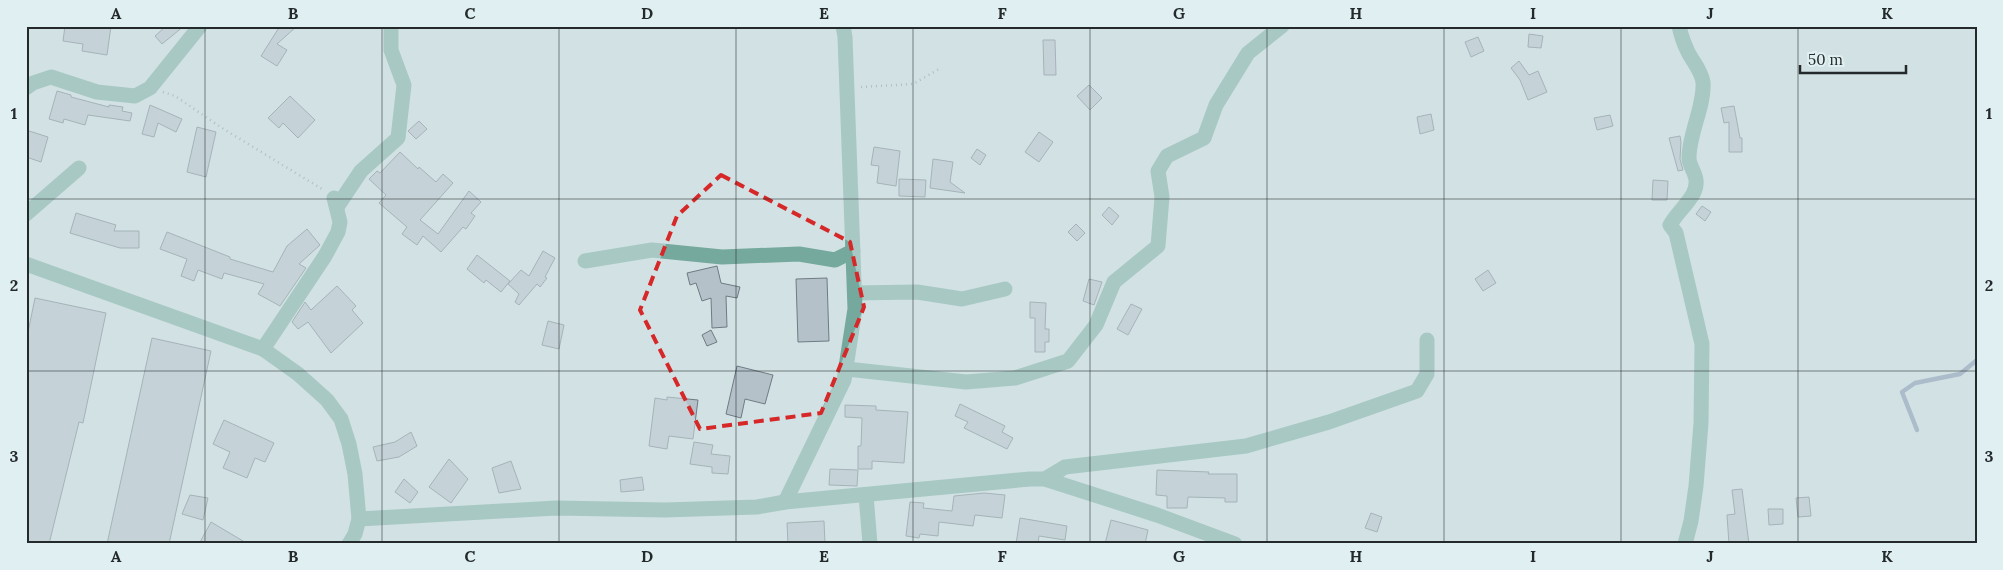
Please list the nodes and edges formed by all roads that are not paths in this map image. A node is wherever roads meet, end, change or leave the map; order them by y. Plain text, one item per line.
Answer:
1 (200, 26) edge
2 (391, 26) edge
3 (843, 26) edge
4 (1282, 26) edge
5 (1679, 26) edge
6 (26, 88) edge
7 (79, 168) dead end
8 (26, 214) edge
9 (853, 251) junction
10 (585, 261) dead end
11 (26, 264) edge
12 (1005, 289) dead end
13 (855, 293) junction
14 (1428, 340) dead end
15 (263, 349) junction
16 (846, 369) junction
17 (1045, 479) junction
18 (866, 495) junction
19 (785, 502) junction
20 (359, 518) junction
21 (349, 544) edge
22 (870, 544) edge
23 (1235, 544) edge
24 (1685, 544) edge

1 - 6 street
2 - 15 street
3 - 9 street
4 - 16 street
5 - 24 street
7 - 8 street
9 - 10 street
9 - 13 street
11 - 15 street
12 - 13 street
13 - 16 street
14 - 17 street
15 - 20 street
16 - 19 street
17 - 18 street
17 - 23 street
18 - 19 street
18 - 22 street
19 - 20 street
20 - 21 street

